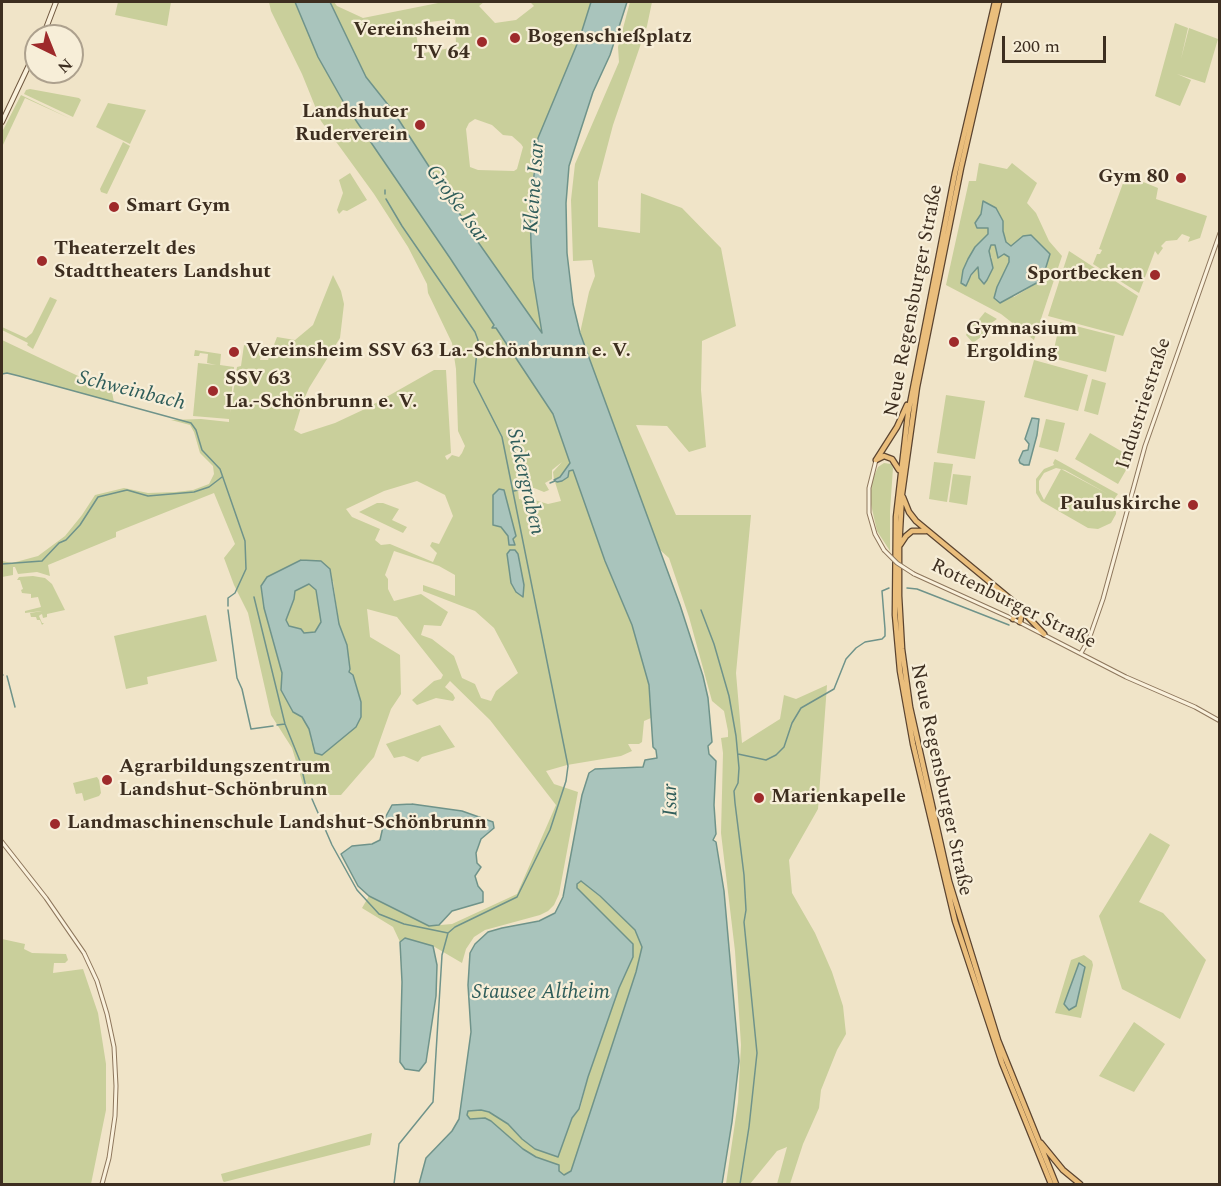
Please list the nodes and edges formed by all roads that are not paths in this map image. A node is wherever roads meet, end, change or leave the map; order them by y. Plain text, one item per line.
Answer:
1 (56, 2) edge
2 (997, 2) edge
3 (48, 24) edge
4 (24, 75) edge
5 (2, 122) edge
6 (1220, 233) edge
7 (911, 397) junction
8 (876, 460) junction
9 (900, 472) junction
10 (902, 494) junction
11 (930, 532) junction
12 (899, 548) junction
13 (1014, 602) junction
14 (1022, 610) junction
15 (1013, 619) junction
16 (1020, 622) junction
17 (1044, 634) junction
18 (1081, 653) junction
19 (1220, 721) edge
20 (2, 843) edge
21 (1036, 1137) junction
22 (102, 1185) edge
23 (1048, 1185) edge
24 (1056, 1185) edge
25 (1080, 1185) edge

1 - 3 main road
2 - 7 highway, Neue Regensburger Straße
2 - 10 highway, Neue Regensburger Straße
4 - 5 main road
6 - 18 street, Industriestraße
7 - 8 highway
7 - 9 highway, Neue Regensburger Straße
8 - 9 highway
8 - 15 street, Rottenburger Straße, bridge
9 - 23 highway, Neue Regensburger Straße
10 - 11 highway
10 - 12 highway, Neue Regensburger Straße
11 - 12 highway
11 - 13 highway
12 - 21 highway, Neue Regensburger Straße
13 - 14 highway
13 - 15 highway
14 - 16 highway
14 - 17 highway
15 - 16 street, Rottenburger Straße
16 - 17 street, Rottenburger Straße
17 - 18 street, Rottenburger Straße
18 - 19 street, Rottenburger Straße
20 - 22 street
21 - 24 highway, Neue Regensburger Straße
21 - 25 highway

